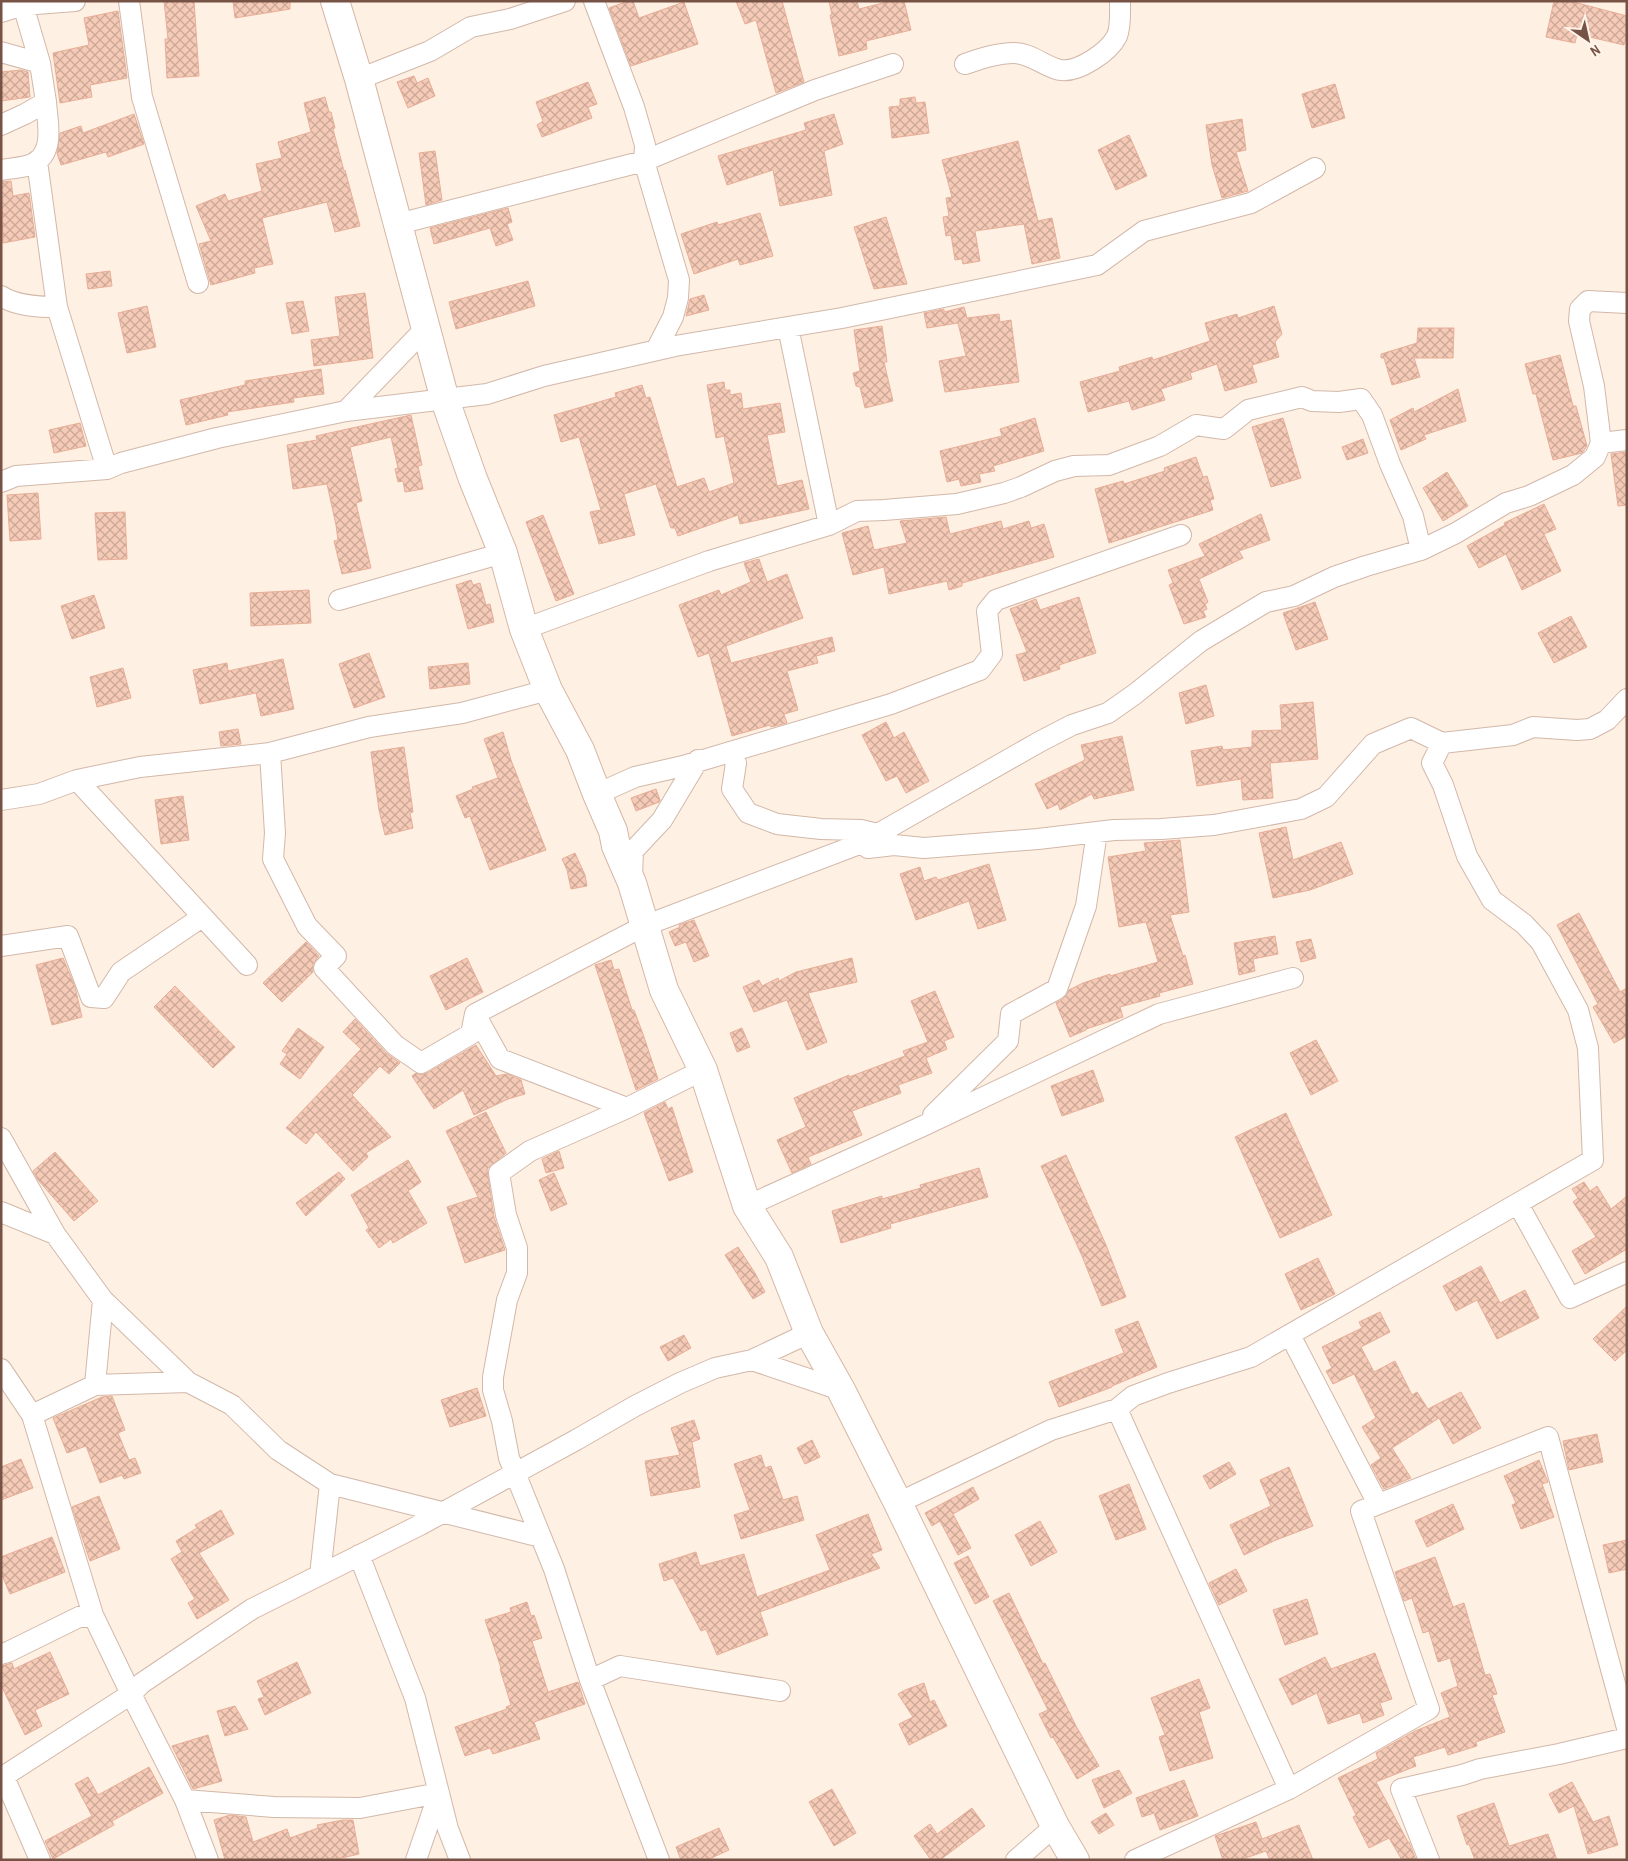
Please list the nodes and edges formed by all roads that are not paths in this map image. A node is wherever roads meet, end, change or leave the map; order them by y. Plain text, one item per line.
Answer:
1 (75, 1) edge
2 (129, 1) edge
3 (335, 1) edge
4 (565, 1) edge
5 (594, 1) edge
6 (1120, 1) edge
7 (20, 3) edge
8 (1, 12) edge
9 (1, 52) edge
10 (40, 63) junction
11 (893, 64) dead end
12 (965, 64) dead end
13 (360, 79) junction
14 (46, 102) junction
15 (1, 125) edge
16 (37, 161) junction
17 (644, 161) junction
18 (1315, 168) dead end
19 (1, 170) edge
20 (398, 224) junction
21 (198, 283) dead end
22 (1, 296) edge
23 (1627, 303) edge
24 (56, 307) junction
25 (788, 327) junction
26 (425, 329) junction
27 (656, 350) junction
28 (445, 400) junction
29 (346, 411) junction
30 (1627, 440) edge
31 (1600, 443) junction
32 (107, 469) junction
33 (1, 482) edge
34 (828, 525) junction
35 (1181, 535) dead end
36 (1421, 550) junction
37 (503, 553) junction
38 (339, 600) dead end
39 (524, 629) junction
40 (548, 690) junction
41 (1627, 699) edge
42 (1442, 743) junction
43 (730, 752) junction
44 (270, 754) junction
45 (698, 760) junction
46 (77, 780) junction
47 (596, 794) junction
48 (1, 800) edge
49 (1097, 832) junction
50 (869, 839) junction
51 (632, 883) junction
52 (202, 917) junction
53 (644, 926) junction
54 (1, 946) edge
55 (247, 965) dead end
56 (1293, 978) dead end
57 (474, 1014) junction
58 (703, 1070) junction
59 (627, 1108) junction
60 (923, 1126) junction
61 (1, 1138) edge
62 (1518, 1204) junction
63 (747, 1206) junction
64 (1, 1212) edge
65 (55, 1234) junction
66 (1627, 1272) edge
67 (103, 1300) junction
68 (808, 1333) junction
69 (1290, 1335) junction
70 (752, 1360) junction
71 (1, 1369) edge
72 (188, 1382) junction
73 (95, 1385) junction
74 (841, 1390) junction
75 (9, 1395) edge
76 (1117, 1409) junction
77 (32, 1414) junction
78 (516, 1474) junction
79 (330, 1484) junction
80 (898, 1503) junction
81 (1378, 1504) junction
82 (443, 1513) junction
83 (541, 1537) junction
84 (359, 1556) junction
85 (320, 1575) junction
86 (93, 1615) junction
87 (1, 1654) edge
88 (590, 1680) junction
89 (780, 1691) dead end
90 (131, 1694) junction
91 (1627, 1728) edge
92 (1627, 1738) edge
93 (2, 1777) edge
94 (1289, 1788) junction
95 (439, 1793) junction
96 (185, 1800) junction
97 (1055, 1826) junction
98 (40, 1860) edge
99 (208, 1860) edge
100 (416, 1860) edge
101 (460, 1860) edge
102 (659, 1860) edge
103 (1016, 1860) edge
104 (1075, 1860) edge
105 (1135, 1860) edge
106 (1429, 1860) edge

1 - 7 street
2 - 21 street
3 - 13 street
4 - 13 street
5 - 17 street
6 - 12 street
7 - 8 street
7 - 10 street
9 - 10 street
10 - 14 street
11 - 17 street
13 - 20 street
14 - 15 street
14 - 16 street
16 - 19 street
16 - 24 street
17 - 20 street
17 - 27 street
18 - 25 street
20 - 26 street
22 - 24 street
23 - 31 street
24 - 32 street
25 - 27 street
25 - 34 street
26 - 28 street
26 - 29 street
27 - 28 street
28 - 29 street
28 - 37 street
29 - 32 street
30 - 31 street
31 - 36 street
32 - 33 street
34 - 36 street
34 - 39 street
35 - 43 street
36 - 50 street
37 - 38 street
37 - 39 street
39 - 40 street
40 - 44 street
40 - 47 street
41 - 42 street
42 - 49 street
42 - 62 street
43 - 45 street
43 - 50 street
44 - 46 street
44 - 57 street
45 - 47 street
45 - 51 street
46 - 48 street
46 - 52 street
47 - 51 street
49 - 50 street
49 - 60 street
50 - 53 street
51 - 53 street
52 - 54 street
52 - 55 street
53 - 57 street
53 - 58 street
56 - 60 street
57 - 59 street
58 - 59 street
58 - 63 street
59 - 78 street
60 - 63 street
61 - 65 street
62 - 66 street
62 - 69 street
63 - 68 street
64 - 65 street
65 - 67 street
67 - 72 street
67 - 73 street
68 - 70 street
68 - 74 street
69 - 76 street
69 - 81 street
70 - 74 street
70 - 78 street
71 - 75 street
72 - 73 street
72 - 79 street
73 - 77 street
74 - 80 street
75 - 77 street
76 - 80 street
76 - 94 street
77 - 86 street
78 - 82 street
78 - 83 street
79 - 82 street
79 - 85 street
80 - 97 street
81 - 91 street
81 - 94 street
82 - 83 street
82 - 84 street
83 - 88 street
84 - 85 street
84 - 95 street
85 - 90 street
86 - 87 street
86 - 90 street
88 - 89 street
88 - 102 street
90 - 93 street
90 - 96 street
92 - 106 street
93 - 98 street
94 - 105 street
95 - 96 street
95 - 100 street
95 - 101 street
96 - 99 street
97 - 103 street
97 - 104 street

